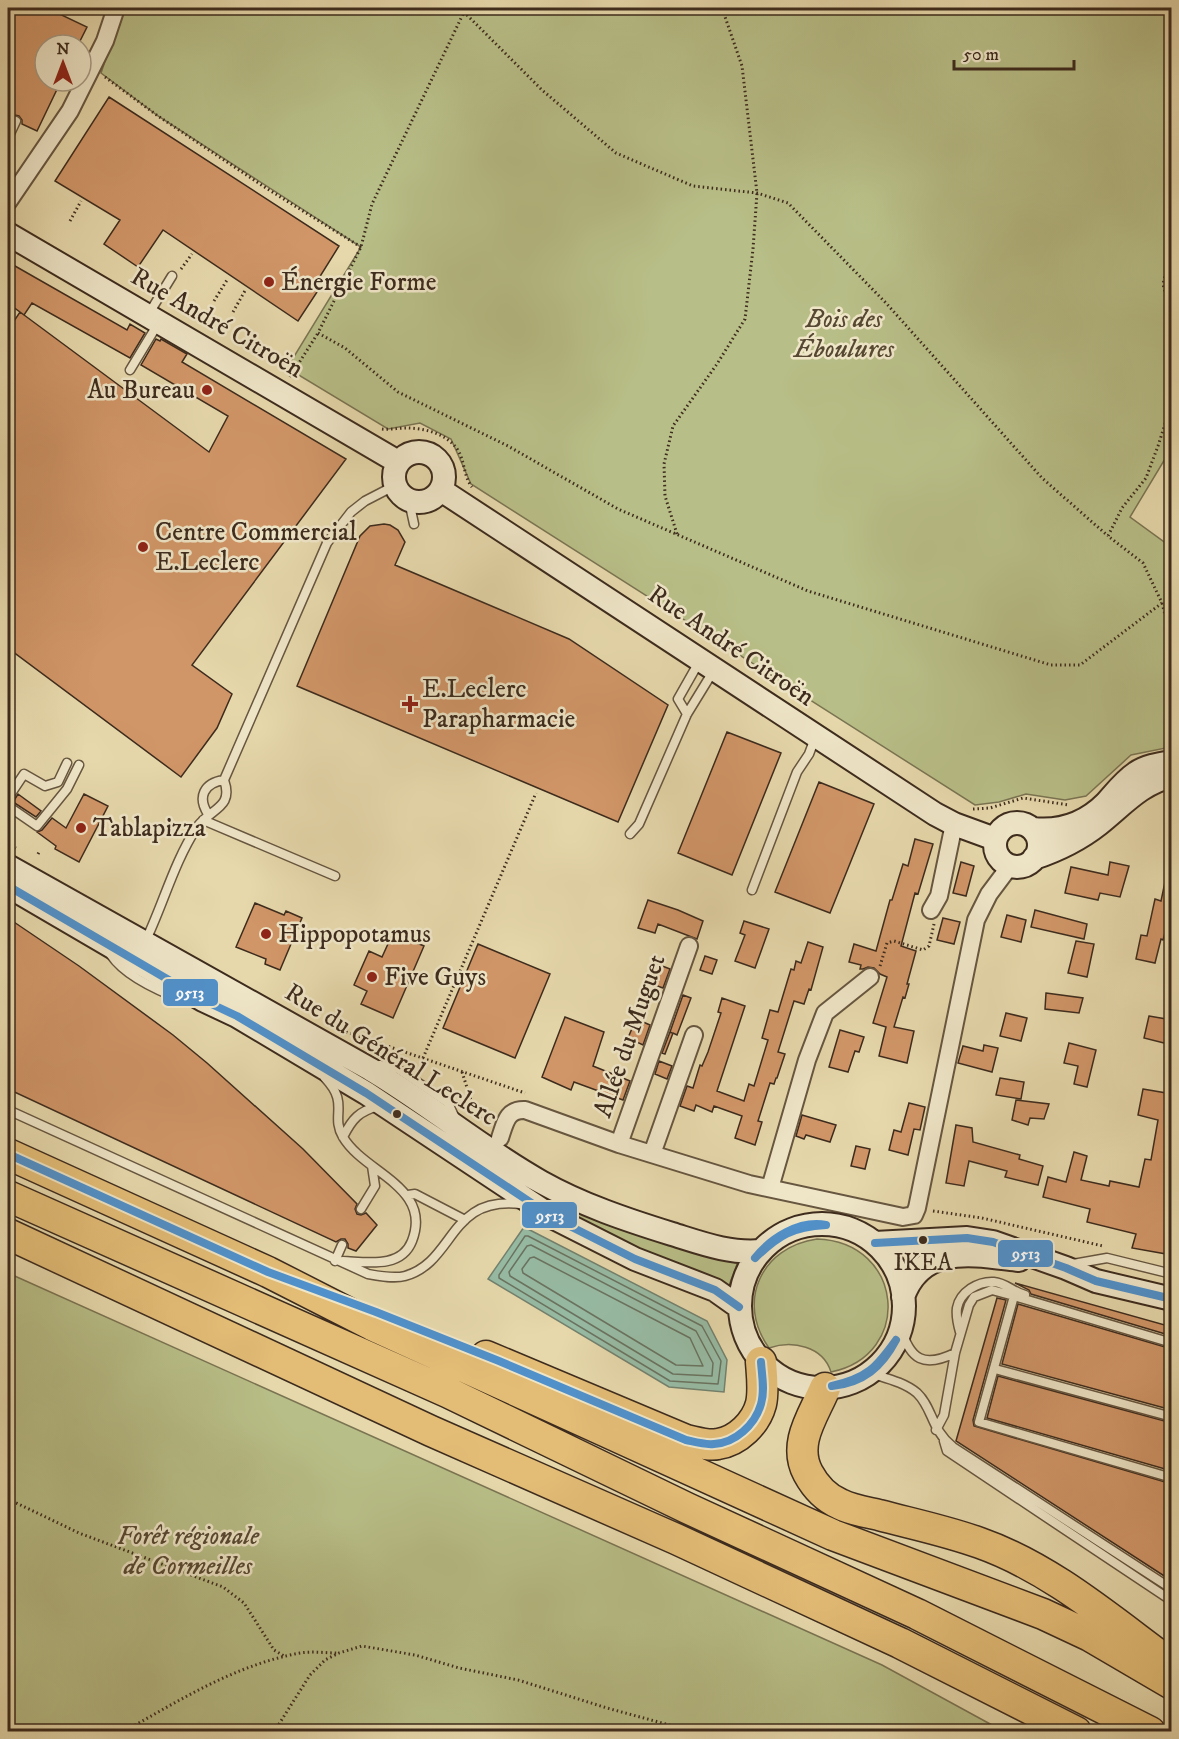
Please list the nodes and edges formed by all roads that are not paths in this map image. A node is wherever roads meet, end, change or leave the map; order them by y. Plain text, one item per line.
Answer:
1 (116, 8) edge
2 (16, 122) dead end
3 (8, 138) edge
4 (13, 182) edge
5 (8, 202) edge
6 (8, 234) edge
7 (172, 276) dead end
8 (153, 318) junction
9 (130, 370) dead end
10 (398, 462) junction
11 (441, 490) junction
12 (402, 493) junction
13 (414, 524) dead end
14 (708, 664) junction
15 (687, 714) junction
16 (816, 738) junction
17 (1172, 762) edge
18 (67, 763) dead end
19 (79, 765) dead end
20 (1172, 776) edge
21 (224, 780) junction
22 (45, 786) junction
23 (1130, 787) junction
24 (60, 796) junction
25 (8, 798) edge
26 (8, 806) edge
27 (205, 817) junction
28 (954, 824) junction
29 (1033, 829) junction
30 (630, 834) dead end
31 (995, 839) junction
32 (1034, 858) junction
33 (8, 866) edge
34 (1010, 866) junction
35 (335, 876) dead end
36 (8, 886) edge
37 (752, 890) dead end
38 (933, 916) road end
39 (145, 943) junction
40 (688, 946) dead end
41 (870, 977) road end
42 (694, 1035) dead end
43 (304, 1056) junction
44 (350, 1059) junction
45 (405, 1105) junction
46 (8, 1110) edge
47 (460, 1129) junction
48 (343, 1137) junction
49 (500, 1138) road end
50 (619, 1144) junction
51 (8, 1154) edge
52 (652, 1154) junction
53 (372, 1166) junction
54 (770, 1188) junction
55 (408, 1195) junction
56 (8, 1196) edge
57 (535, 1206) junction
58 (361, 1209) dead end
59 (465, 1220) junction
60 (8, 1233) edge
61 (875, 1243) junction
62 (342, 1245) dead end
63 (761, 1251) junction
64 (336, 1261) junction
65 (1056, 1265) junction
66 (268, 1272) junction
67 (1172, 1274) edge
68 (903, 1296) junction
69 (1014, 1296) junction
70 (1172, 1299) edge
71 (739, 1307) junction
72 (901, 1328) junction
73 (961, 1335) junction
74 (1172, 1341) edge
75 (955, 1353) junction
76 (761, 1362) junction
77 (994, 1369) junction
78 (870, 1373) junction
79 (825, 1388) junction
80 (1172, 1417) edge
81 (936, 1430) junction
82 (944, 1440) junction
83 (1172, 1478) edge
84 (1172, 1589) edge
85 (1172, 1601) edge
86 (1172, 1664) edge
87 (1172, 1683) edge
88 (1076, 1731) edge
89 (1150, 1731) edge

1 - 4 street
2 - 3 lane
4 - 5 street
6 - 8 main road, Rue André Citroën
7 - 8 lane
8 - 9 lane
8 - 10 main road, Rue André Citroën
10 - 11 main road
10 - 12 main road
11 - 12 main road
11 - 14 main road, Rue André Citroën
12 - 13 lane
12 - 21 lane
14 - 15 lane
14 - 15 lane
14 - 16 main road, Rue André Citroën
15 - 30 lane
16 - 28 main road, Rue André Citroën
16 - 37 lane
17 - 23 main road
18 - 22 lane
19 - 24 lane
20 - 23 main road
21 - 27 lane
21 - 27 lane
22 - 24 lane
22 - 25 lane
23 - 29 main road
23 - 32 main road
24 - 26 lane
27 - 35 lane
27 - 39 lane
28 - 31 main road, Rue André Citroën
28 - 38 street
29 - 31 main road
29 - 32 main road
31 - 34 main road
32 - 34 main road
33 - 39 main road, Rue du Général Leclerc
34 - 54 street
36 - 43 main road, Rue du Général Leclerc
39 - 44 main road, Rue du Général Leclerc
40 - 50 street, Allée du Muguet
41 - 54 street
42 - 52 street
43 - 45 main road, Rue du Général Leclerc
43 - 48 lane
44 - 45 main road, Rue du Général Leclerc
44 - 47 lane
45 - 47 main road, Rue du Général Leclerc
45 - 48 lane
45 - 57 main road, Rue du Général Leclerc
46 - 64 lane
47 - 63 main road, Rue du Général Leclerc
48 - 53 lane
49 - 50 street
50 - 52 street
51 - 66 highway
52 - 54 street
53 - 55 lane
53 - 58 lane
55 - 59 lane
55 - 64 lane
56 - 89 highway
57 - 59 lane
57 - 71 main road, Rue du Général Leclerc
59 - 64 lane
60 - 88 highway
61 - 63 main road
61 - 65 main road
61 - 68 main road
62 - 64 lane
63 - 71 main road
65 - 67 lane
65 - 68 main road
65 - 70 main road
66 - 76 highway
66 - 87 highway
68 - 72 main road
69 - 73 lane
69 - 74 lane
69 - 77 lane
71 - 76 main road
72 - 75 lane
72 - 78 main road
73 - 74 lane
73 - 75 lane
75 - 81 lane
76 - 79 main road
77 - 80 lane
77 - 83 lane
78 - 79 main road
78 - 81 lane
79 - 86 highway
81 - 82 lane
82 - 84 lane
82 - 85 lane

